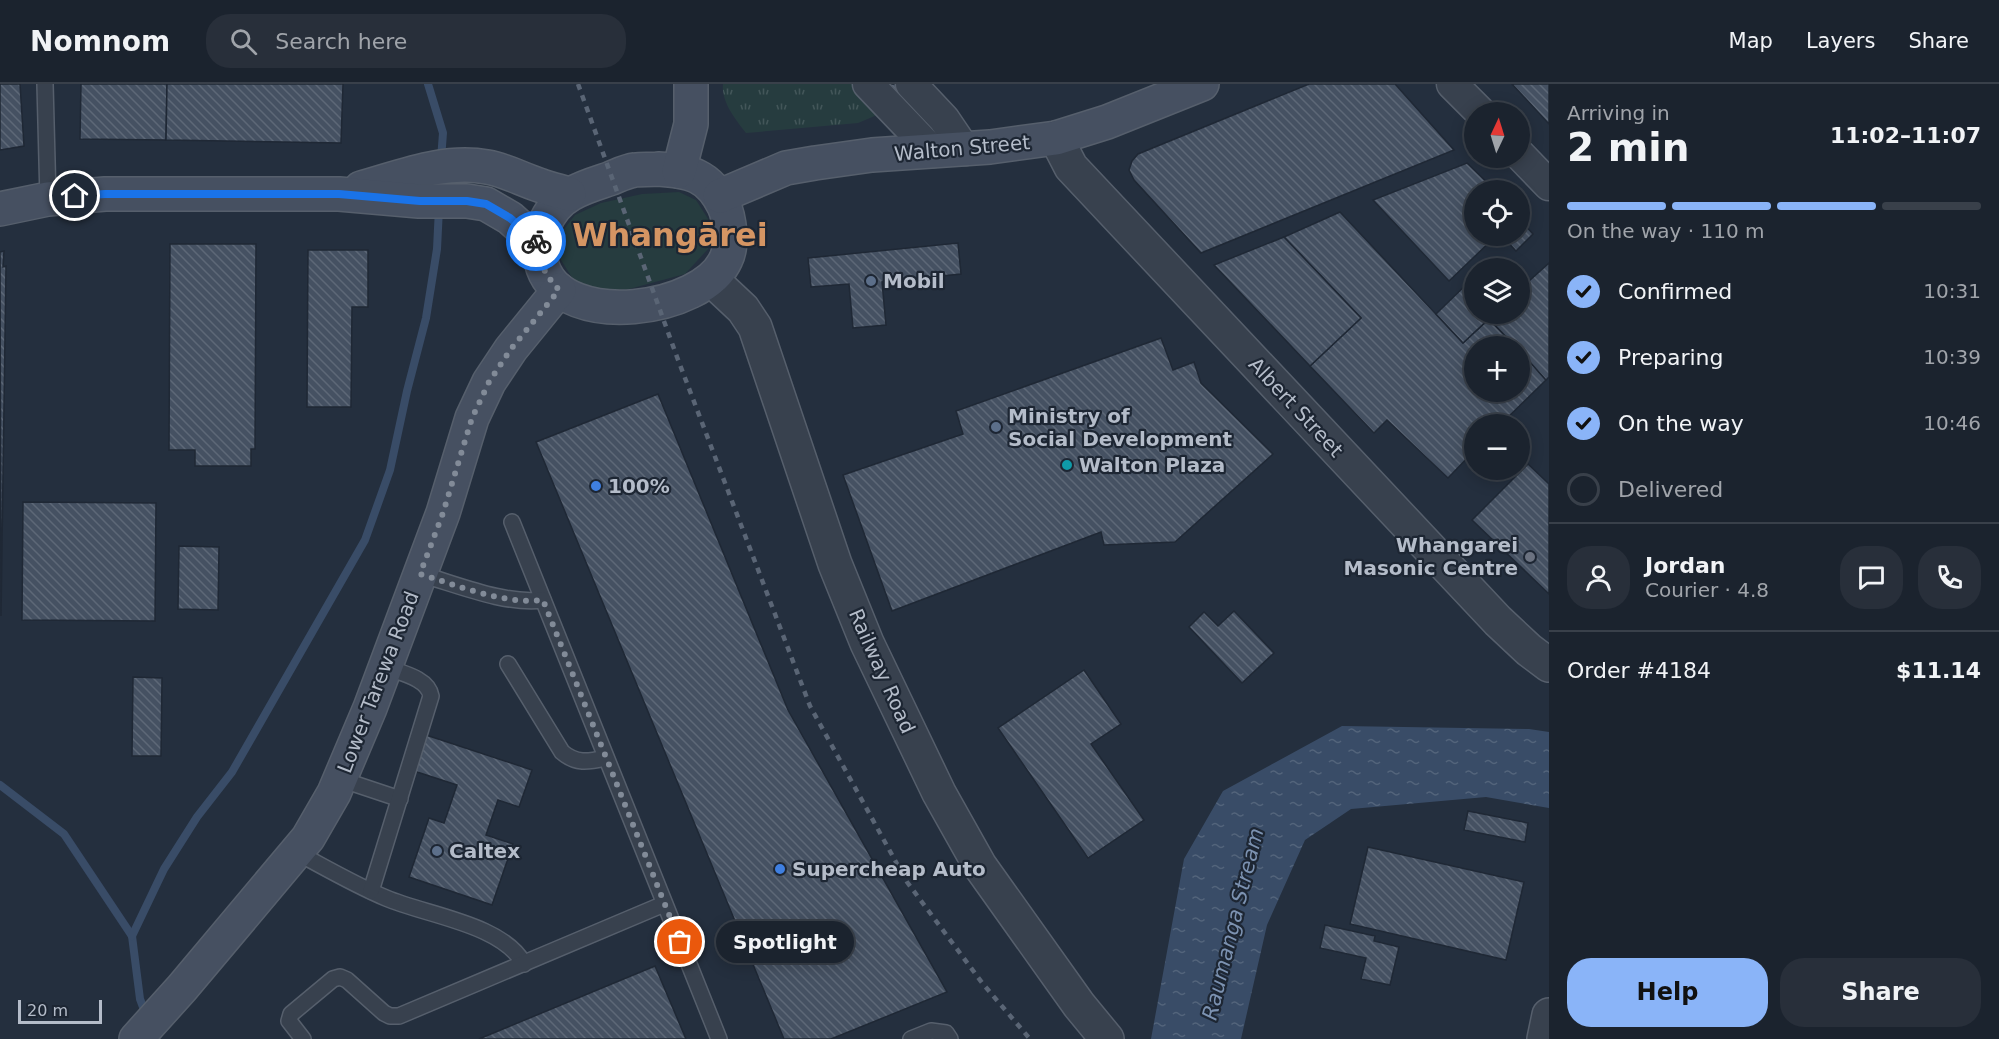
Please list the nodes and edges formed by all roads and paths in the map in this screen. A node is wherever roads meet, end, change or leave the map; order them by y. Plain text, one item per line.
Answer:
1 (45, 84) edge
2 (691, 84) edge
3 (868, 84) edge
4 (911, 84) edge
5 (1202, 84) edge
6 (1452, 84) edge
7 (1469, 102) edge
8 (1056, 138) junction
9 (965, 150) junction
10 (933, 152) junction
11 (1530, 165) edge
12 (679, 171) junction
13 (1549, 186) edge
14 (385, 189) junction
15 (569, 194) junction
16 (720, 196) junction
17 (48, 199) junction
18 (0, 209) edge
19 (540, 244) junction
20 (711, 279) junction
21 (559, 290) junction
22 (512, 522) dead end
23 (420, 574) junction
24 (543, 600) junction
25 (508, 664) dead end
26 (1549, 665) edge
27 (385, 667) junction
28 (605, 758) junction
29 (340, 779) junction
30 (400, 798) junction
31 (296, 852) junction
32 (371, 891) junction
33 (664, 904) junction
34 (524, 964) junction
35 (1549, 1015) edge
36 (136, 1039) edge
37 (303, 1039) edge
38 (719, 1039) edge
39 (911, 1039) edge
40 (950, 1039) edge
41 (1107, 1039) edge
42 (1544, 1039) edge

1 - 17 lane
2 - 12 main road
3 - 10 street
4 - 9 street
5 - 8 main road, Walton Street
6 - 7 street
8 - 9 main road, Walton Street
8 - 26 street, Albert Street
9 - 10 main road, Walton Street
10 - 16 main road, Walton Street
11 - 13 street
12 - 15 main road
12 - 16 main road
14 - 15 main road
14 - 17 main road
14 - 19 main road
15 - 19 main road
16 - 20 main road
17 - 18 main road
19 - 21 main road
20 - 21 main road
20 - 41 street, Railway Road
21 - 23 main road, Lower Tarewa Road
22 - 24 lane
23 - 24 lane
23 - 27 main road, Lower Tarewa Road
24 - 28 lane
25 - 28 lane
27 - 29 main road, Lower Tarewa Road
27 - 30 lane
28 - 33 lane
29 - 30 lane
29 - 31 main road, Lower Tarewa Road
30 - 32 lane
31 - 32 lane
31 - 36 main road, Lower Tarewa Road
32 - 34 lane
33 - 34 lane
33 - 38 lane
34 - 37 lane
35 - 42 street
39 - 40 lane

